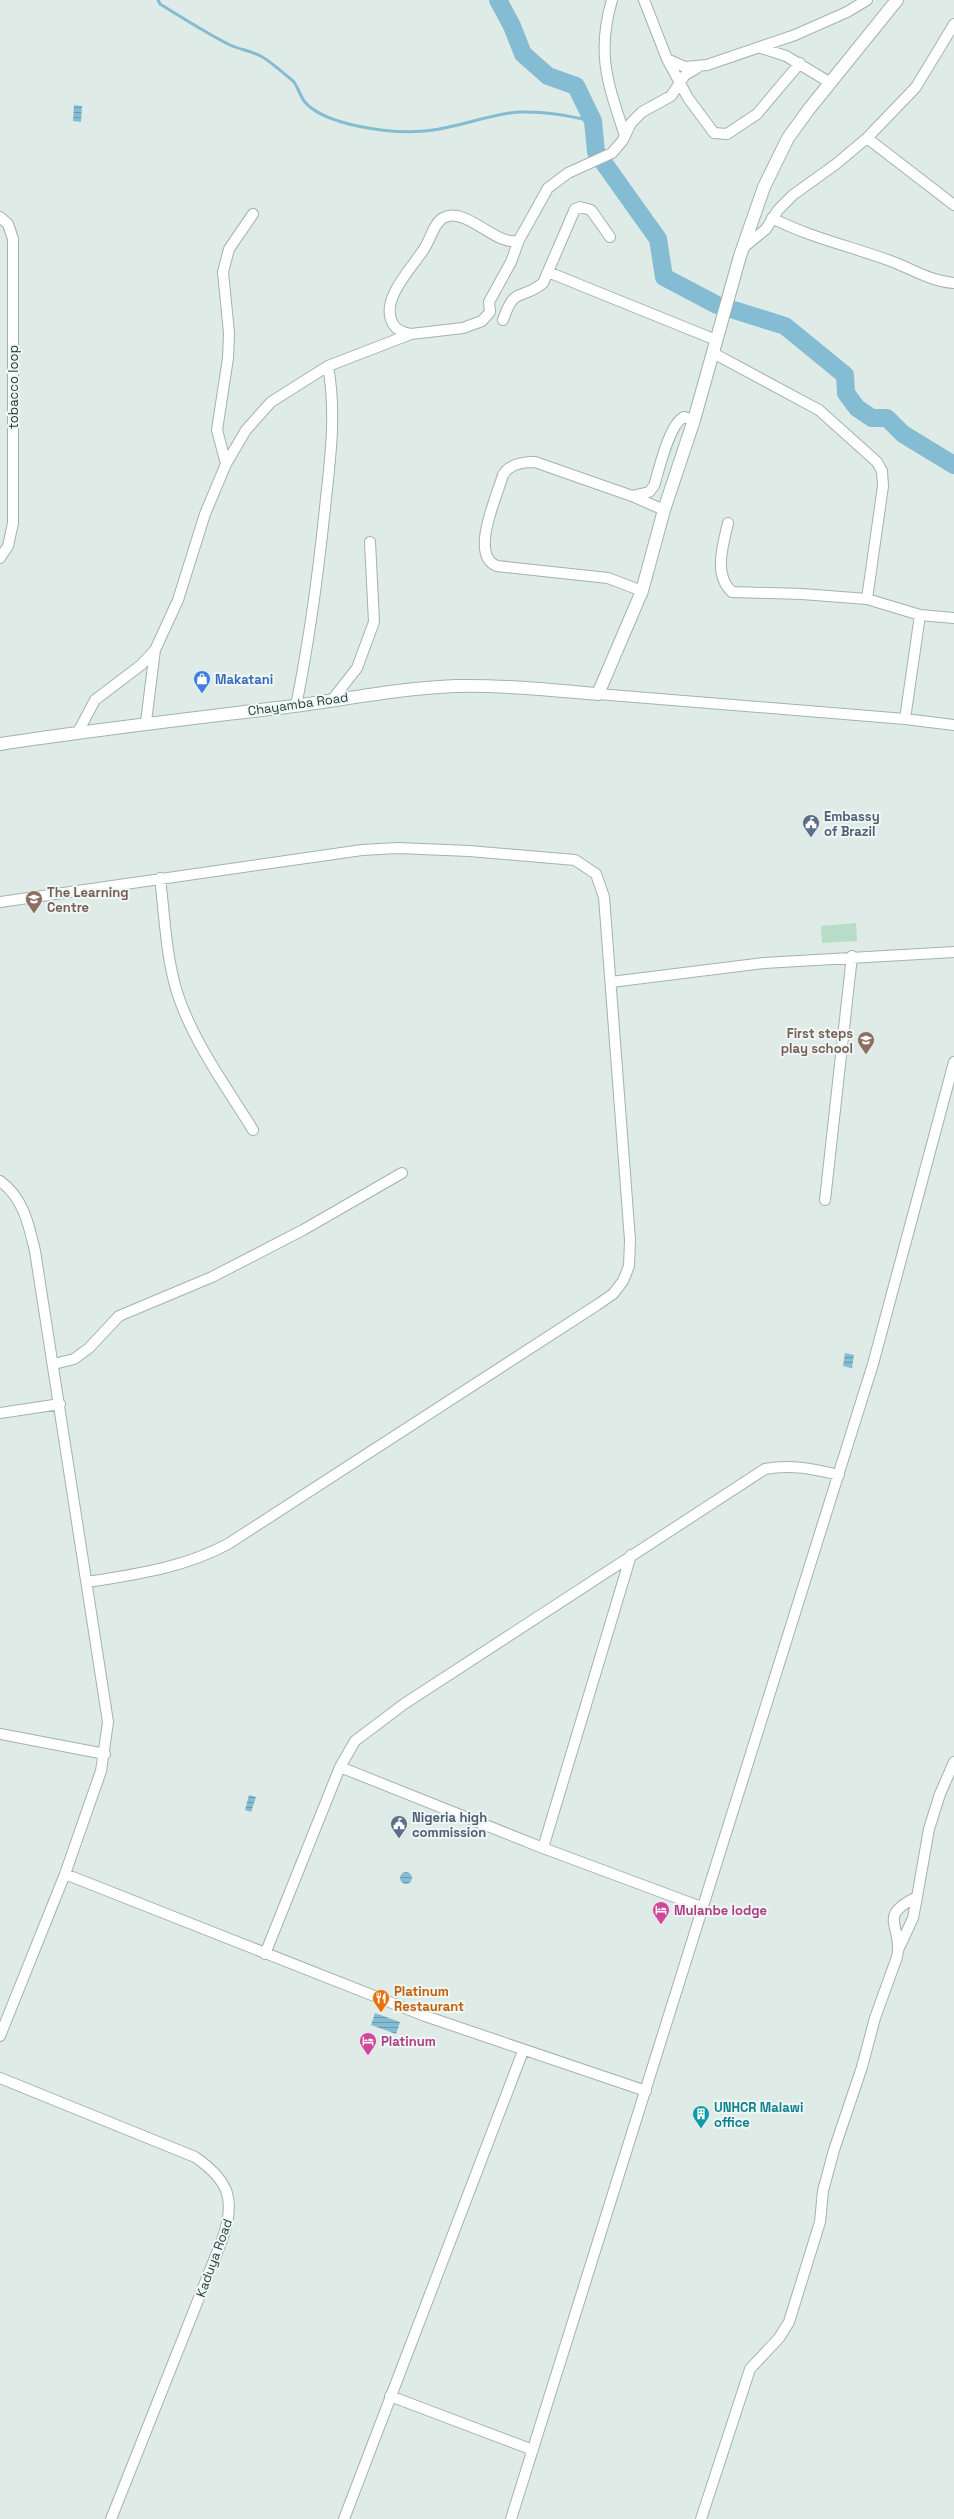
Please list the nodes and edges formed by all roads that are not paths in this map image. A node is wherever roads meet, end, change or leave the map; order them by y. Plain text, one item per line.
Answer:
1 (612, 0) edge
2 (644, 0) edge
3 (867, 0) edge
4 (894, 1) edge
5 (954, 24) edge
6 (761, 48) junction
7 (668, 59) junction
8 (800, 63) junction
9 (697, 68) junction
10 (828, 82) junction
11 (680, 83) junction
12 (625, 136) junction
13 (867, 138) junction
14 (954, 206) edge
15 (253, 214) dead end
16 (0, 217) edge
17 (772, 218) junction
18 (610, 237) dead end
19 (519, 240) junction
20 (744, 247) junction
21 (548, 272) junction
22 (954, 283) edge
23 (503, 320) dead end
24 (411, 334) junction
25 (716, 340) junction
26 (713, 353) junction
27 (328, 366) junction
28 (694, 420) junction
29 (226, 464) junction
30 (632, 496) junction
31 (664, 510) junction
32 (728, 523) dead end
33 (370, 542) dead end
34 (0, 558) edge
35 (642, 591) junction
36 (867, 600) junction
37 (920, 615) junction
38 (954, 618) edge
39 (155, 650) junction
40 (598, 694) junction
41 (332, 700) junction
42 (296, 706) junction
43 (905, 719) junction
44 (146, 722) junction
45 (954, 725) edge
46 (78, 732) junction
47 (0, 744) edge
48 (160, 878) junction
49 (0, 902) edge
50 (954, 952) edge
51 (852, 956) junction
52 (611, 982) junction
53 (954, 1062) edge
54 (253, 1130) dead end
55 (402, 1173) dead end
56 (0, 1181) edge
57 (825, 1200) dead end
58 (54, 1364) junction
59 (60, 1404) junction
60 (0, 1413) edge
61 (839, 1474) junction
62 (631, 1555) junction
63 (88, 1582) junction
64 (0, 1734) edge
65 (105, 1754) junction
66 (954, 1762) edge
67 (340, 1767) junction
68 (543, 1848) junction
69 (65, 1874) junction
70 (917, 1897) junction
71 (704, 1908) junction
72 (899, 1948) junction
73 (265, 1954) junction
74 (2, 2024) edge
75 (0, 2036) edge
76 (523, 2051) junction
77 (0, 2078) edge
78 (646, 2092) junction
79 (390, 2396) junction
80 (533, 2450) junction
81 (111, 2519) edge
82 (344, 2519) edge
83 (511, 2519) edge
84 (701, 2519) edge

1 - 12 street
2 - 7 street
3 - 6 street
4 - 10 street
5 - 13 street
6 - 8 street
6 - 9 street
7 - 9 street
7 - 11 street
8 - 10 street
8 - 11 street
9 - 11 street
10 - 20 street
11 - 12 street
12 - 19 street
13 - 14 street
13 - 17 street
15 - 29 street
16 - 34 street, tobacco loop
17 - 20 street
17 - 22 street
18 - 21 street
19 - 24 street
19 - 24 street
20 - 25 street
21 - 23 street
21 - 25 street
24 - 27 street
25 - 26 street
26 - 28 street
26 - 36 street
27 - 29 street
27 - 42 street
28 - 30 street
28 - 31 street
29 - 39 street
30 - 31 street
30 - 35 street
31 - 35 street
32 - 36 street
33 - 41 street
35 - 40 street
36 - 37 street
37 - 38 street
37 - 43 street
39 - 44 street
39 - 46 street
40 - 41 street, Chayamba Road
40 - 43 street
41 - 42 street, Chayamba Road
42 - 44 street, Chayamba Road
43 - 45 street
44 - 46 street, Chayamba Road
46 - 47 street, Chayamba Road
48 - 49 street
48 - 52 street
48 - 54 street
50 - 51 street
51 - 52 street
51 - 57 street
52 - 63 street
53 - 61 street
55 - 58 street
56 - 58 street
58 - 59 street
59 - 60 street
59 - 63 street
61 - 62 street
61 - 71 street
62 - 67 street
62 - 68 street
63 - 65 street
64 - 65 street
65 - 69 street
66 - 70 street
67 - 68 street
67 - 73 street
68 - 71 street
69 - 73 street
69 - 74 street
70 - 72 street
70 - 72 street
71 - 78 street
72 - 84 street
73 - 76 street
74 - 75 street
76 - 78 street
76 - 79 street
77 - 81 street, Kaduya Road
78 - 80 street
79 - 80 street
79 - 82 street
80 - 83 street

